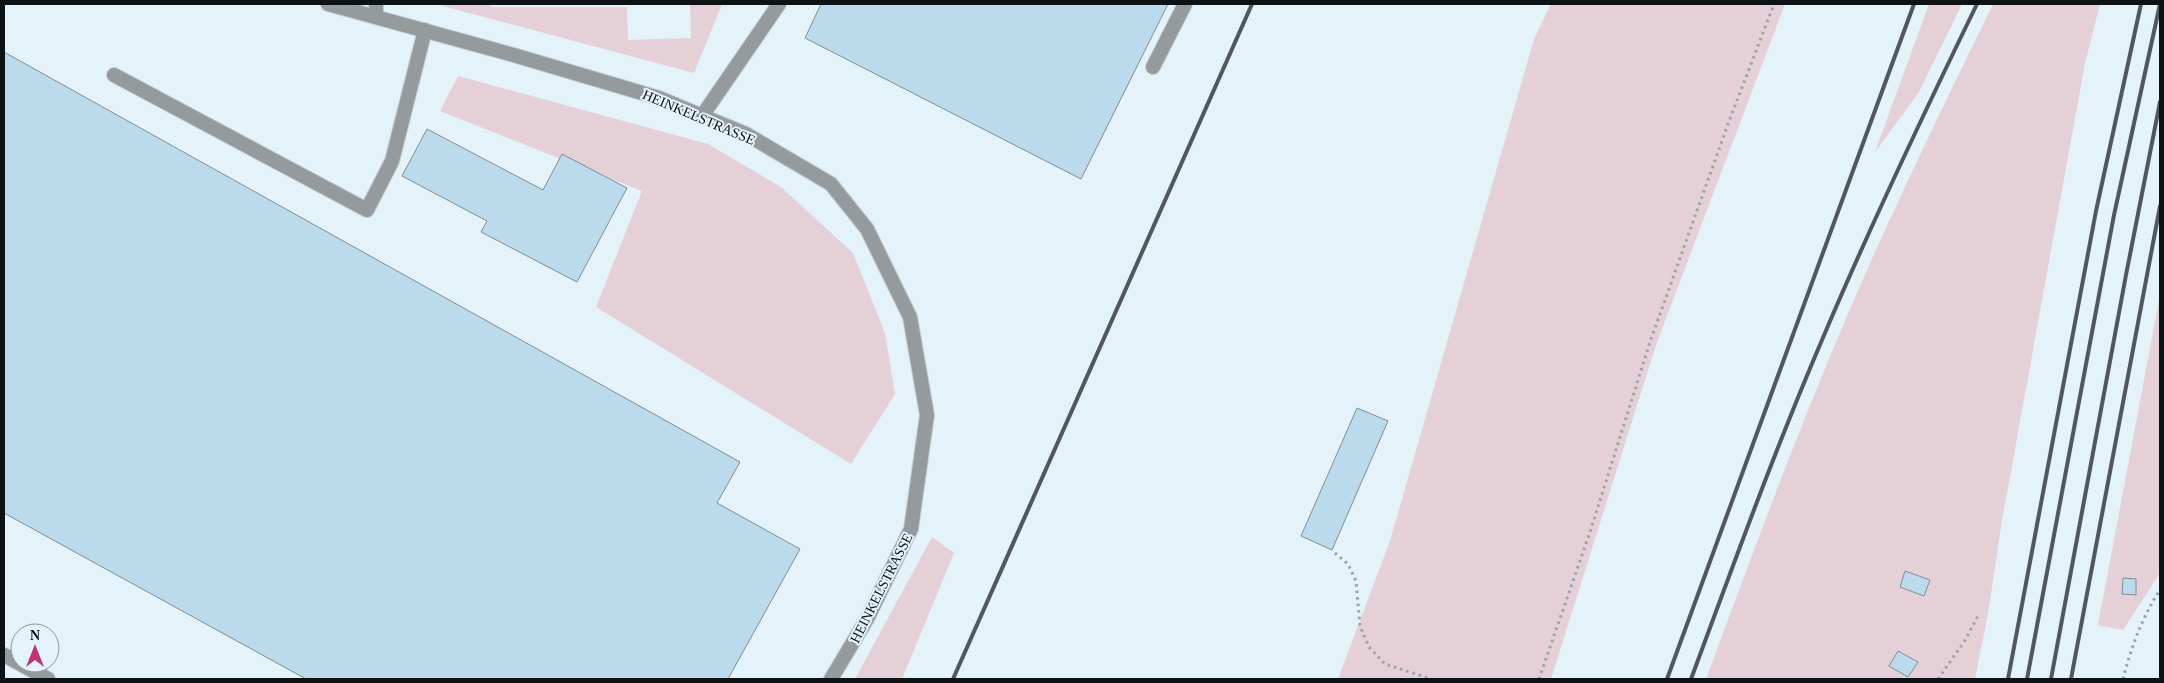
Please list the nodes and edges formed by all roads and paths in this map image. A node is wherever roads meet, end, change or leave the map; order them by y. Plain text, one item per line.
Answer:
1 (328, 4) edge
2 (779, 4) edge
3 (1185, 4) edge
4 (1774, 4) edge
5 (376, 10) edge
6 (425, 30) junction
7 (1153, 67) dead end
8 (114, 75) dead end
9 (702, 116) junction
10 (1335, 553) dead end
11 (2160, 590) edge
12 (1979, 614) dead end
13 (4, 655) edge
14 (48, 679) edge
15 (831, 679) edge
16 (1431, 679) edge
17 (1539, 679) edge
18 (1938, 679) edge
19 (2123, 679) edge

1 - 5 street, HEINKELSTRASSE
2 - 9 street
3 - 7 street
4 - 17 path
5 - 6 street, HEINKELSTRASSE
6 - 8 street
6 - 9 street, HEINKELSTRASSE
9 - 15 street, HEINKELSTRASSE
10 - 16 path
11 - 19 path
12 - 18 path
13 - 14 street

